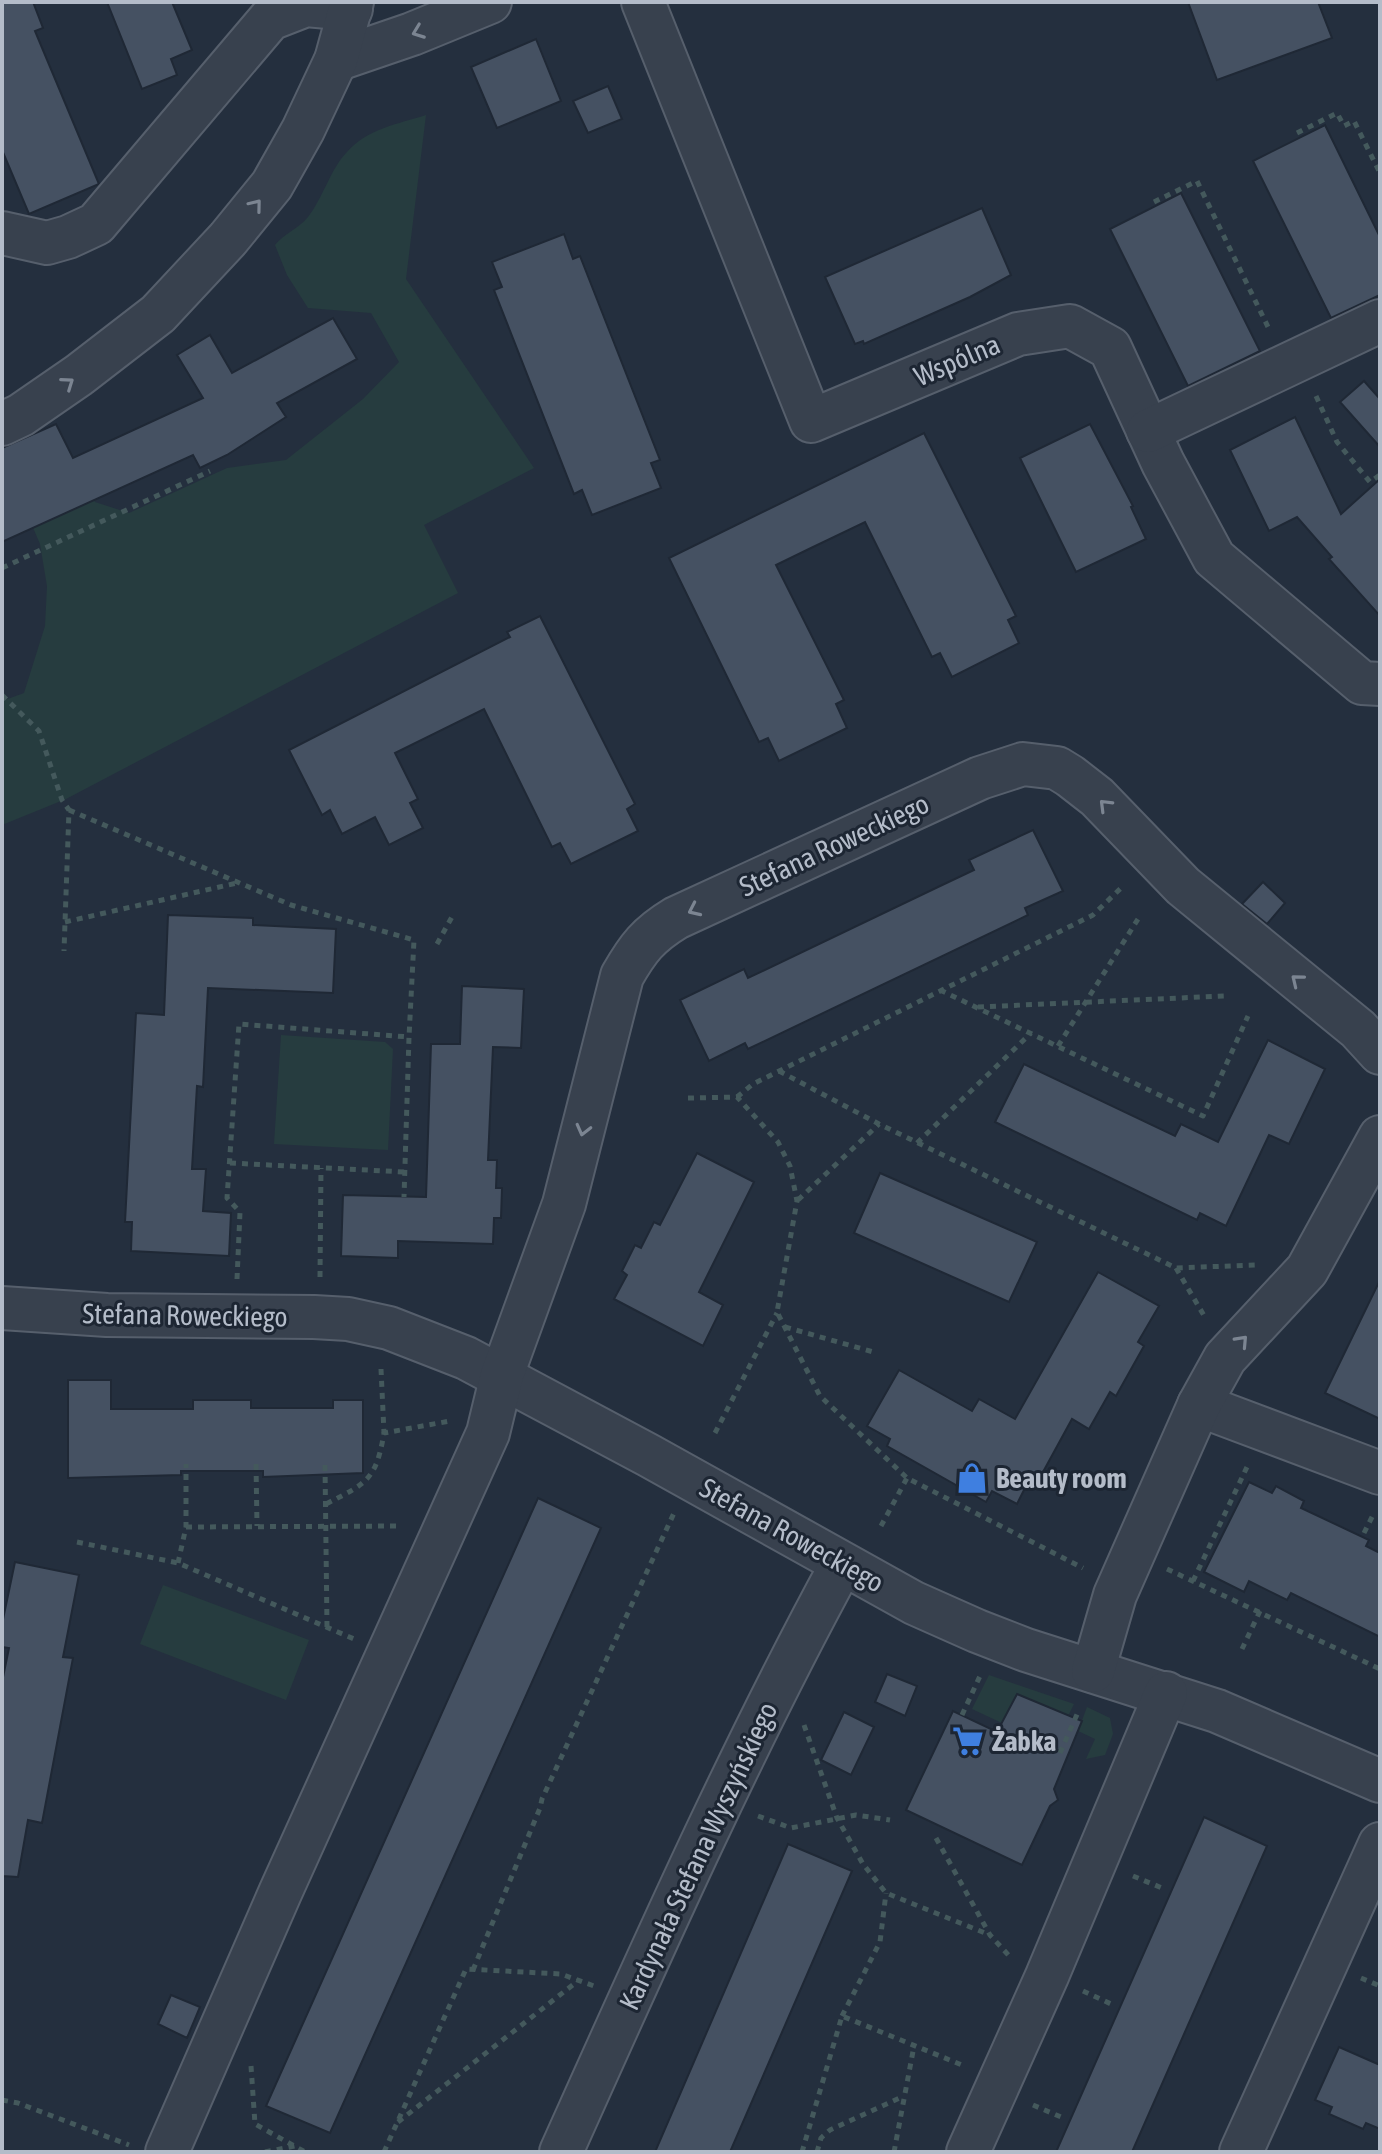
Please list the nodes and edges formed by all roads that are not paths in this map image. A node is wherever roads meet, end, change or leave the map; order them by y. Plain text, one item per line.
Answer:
1 (490, 2) edge
2 (643, 2) edge
3 (352, 6) edge
4 (336, 60) junction
5 (2, 233) edge
6 (1380, 321) edge
7 (2, 424) edge
8 (1148, 431) junction
9 (1380, 684) edge
10 (1373, 1031) edge
11 (1380, 1137) edge
12 (2, 1308) edge
13 (502, 1375) junction
14 (1199, 1405) junction
15 (1377, 1492) edge
16 (842, 1564) junction
17 (1088, 1684) junction
18 (1166, 1693) junction
19 (1380, 1781) edge
20 (1380, 1844) edge
21 (150, 2149) edge
22 (561, 2152) edge
23 (968, 2152) edge
24 (1241, 2152) edge

1 -> 4 street
2 - 8 street, Wspólna
3 - 4 street
3 - 5 street
7 -> 4 street
6 - 8 street
8 - 9 street, Wspólna
10 -> 13 street, Stefana Roweckiego
14 -> 11 street
12 - 13 street, Stefana Roweckiego
13 - 16 street, Stefana Roweckiego
13 - 21 street
14 - 15 street
14 - 17 street
16 - 17 street, Stefana Roweckiego
16 - 22 street, Kardynała Stefana Wyszyńskiego
17 - 18 street, Stefana Roweckiego
18 - 19 street, Stefana Roweckiego
18 - 23 street
20 - 24 street

